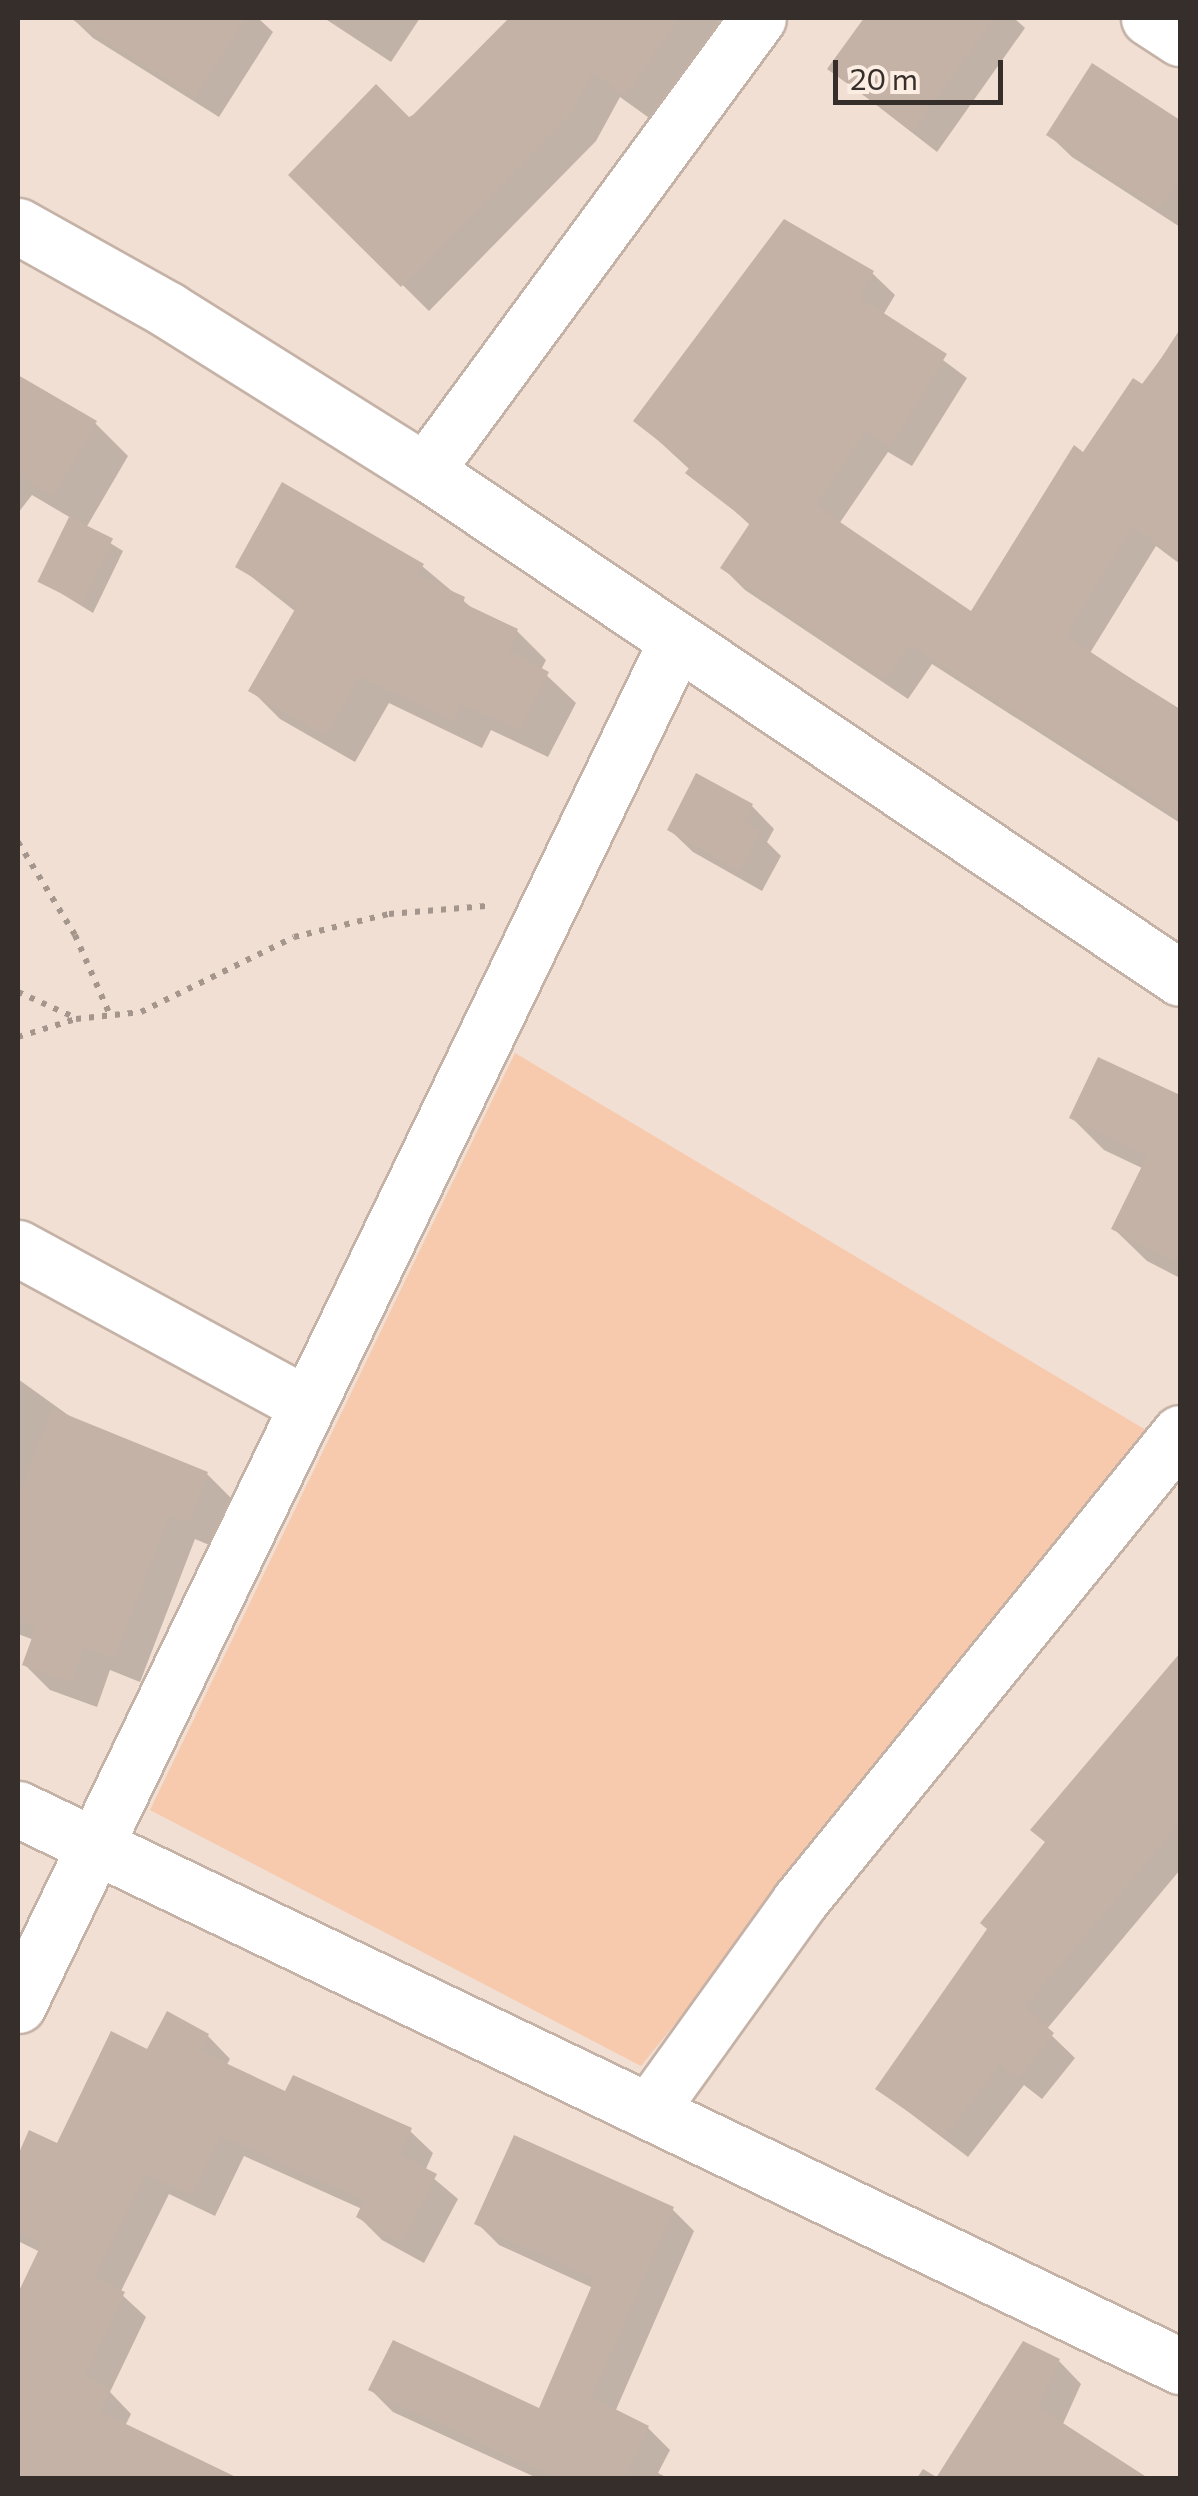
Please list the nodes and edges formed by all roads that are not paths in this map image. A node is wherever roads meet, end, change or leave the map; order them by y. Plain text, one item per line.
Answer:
1 (758, 18) edge
2 (1149, 18) edge
3 (1180, 38) edge
4 (18, 226) edge
5 (426, 472) junction
6 (676, 642) junction
7 (1180, 978) edge
8 (18, 1248) edge
9 (307, 1405) junction
10 (1180, 1432) edge
11 (18, 1809) edge
12 (94, 1846) junction
13 (18, 2005) edge
14 (649, 2111) junction
15 (1180, 2366) edge

1 - 5 street
2 - 3 street
4 - 5 street
5 - 6 street
6 - 7 street
6 - 9 street
8 - 9 street
9 - 12 street
10 - 14 street
11 - 12 street
12 - 13 street
12 - 14 street
14 - 15 street

